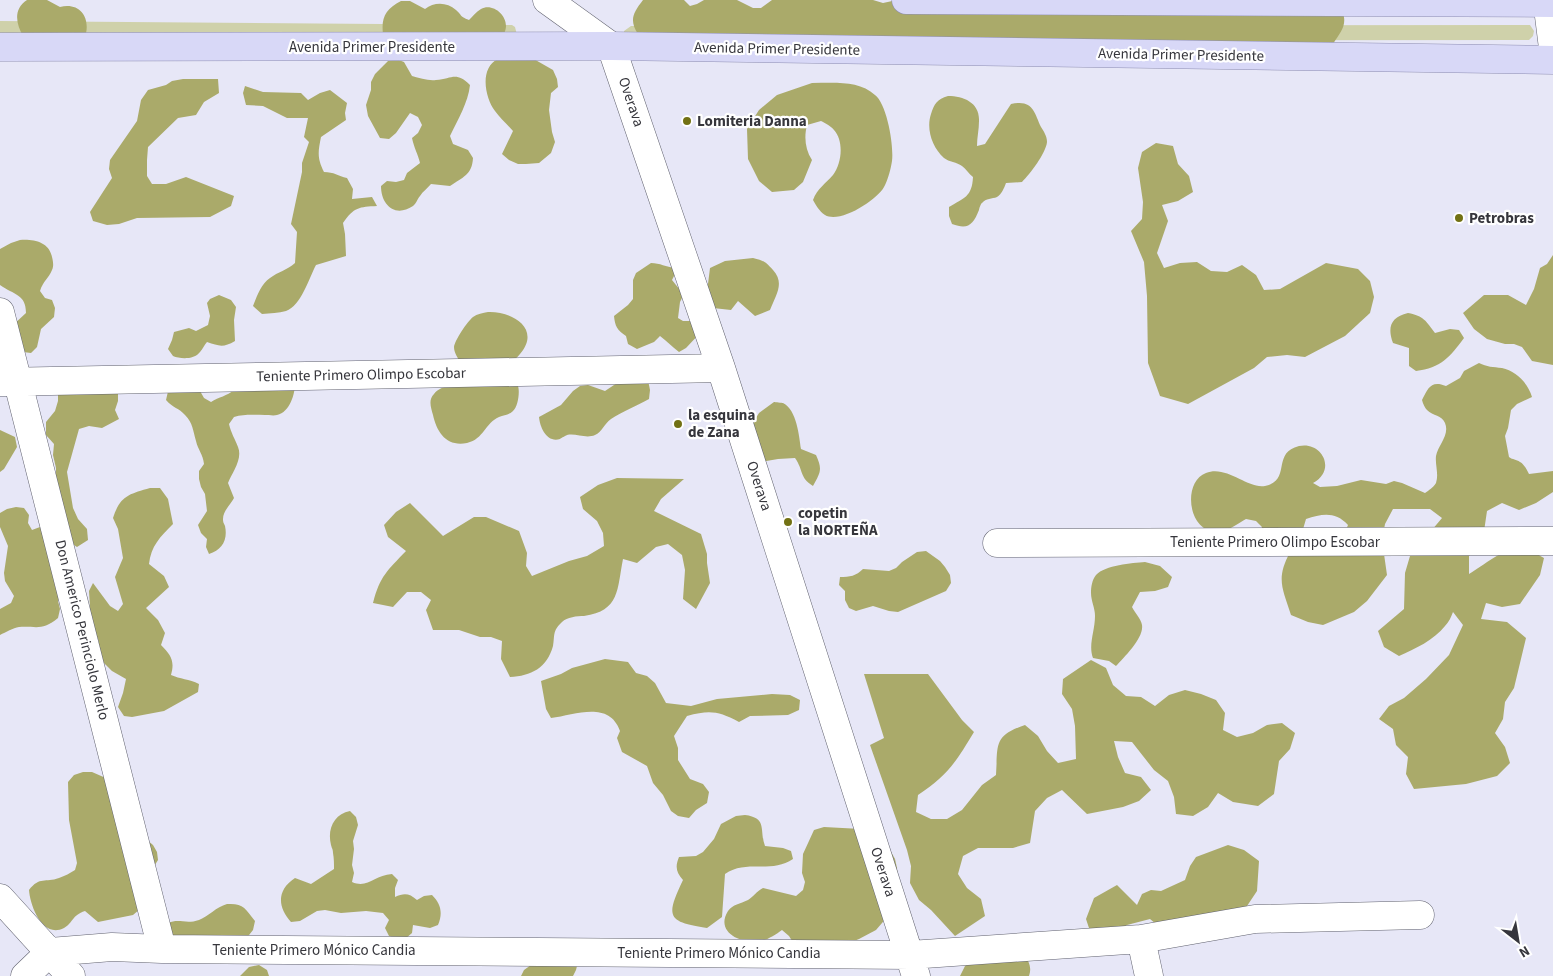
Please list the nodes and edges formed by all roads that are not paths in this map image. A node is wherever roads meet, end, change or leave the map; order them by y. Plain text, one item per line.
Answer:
1 (547, 0) edge
2 (906, 0) edge
3 (1549, 2) edge
4 (612, 46) junction
5 (0, 48) edge
6 (1553, 48) edge
7 (1553, 60) edge
8 (0, 312) edge
9 (721, 368) junction
10 (9, 382) edge
11 (1553, 541) edge
12 (997, 543) dead end
13 (0, 898) edge
14 (1420, 915) dead end
15 (1140, 939) junction
16 (162, 949) junction
17 (50, 952) junction
18 (913, 966) edge
19 (24, 976) edge
20 (71, 976) edge
21 (1149, 976) edge

1 - 4 street
2 - 3 main road
3 - 6 street
4 - 5 main road, Avenida Primer Presidente
4 - 7 main road, Avenida Primer Presidente
4 - 9 street, Overava
8 - 10 street, Don Americo Perinciolo Merlo
9 - 10 street, Teniente Primero Olimpo Escobar
9 - 18 street, Overava
10 - 16 street, Don Americo Perinciolo Merlo
11 - 12 street, Teniente Primero Olimpo Escobar
13 - 17 street
14 - 15 street, Teniente Primero Mónico Candia
15 - 18 street, Teniente Primero Mónico Candia
15 - 21 street
16 - 17 street, Teniente Primero Mónico Candia
16 - 18 street, Teniente Primero Mónico Candia
17 - 19 street
17 - 20 street

